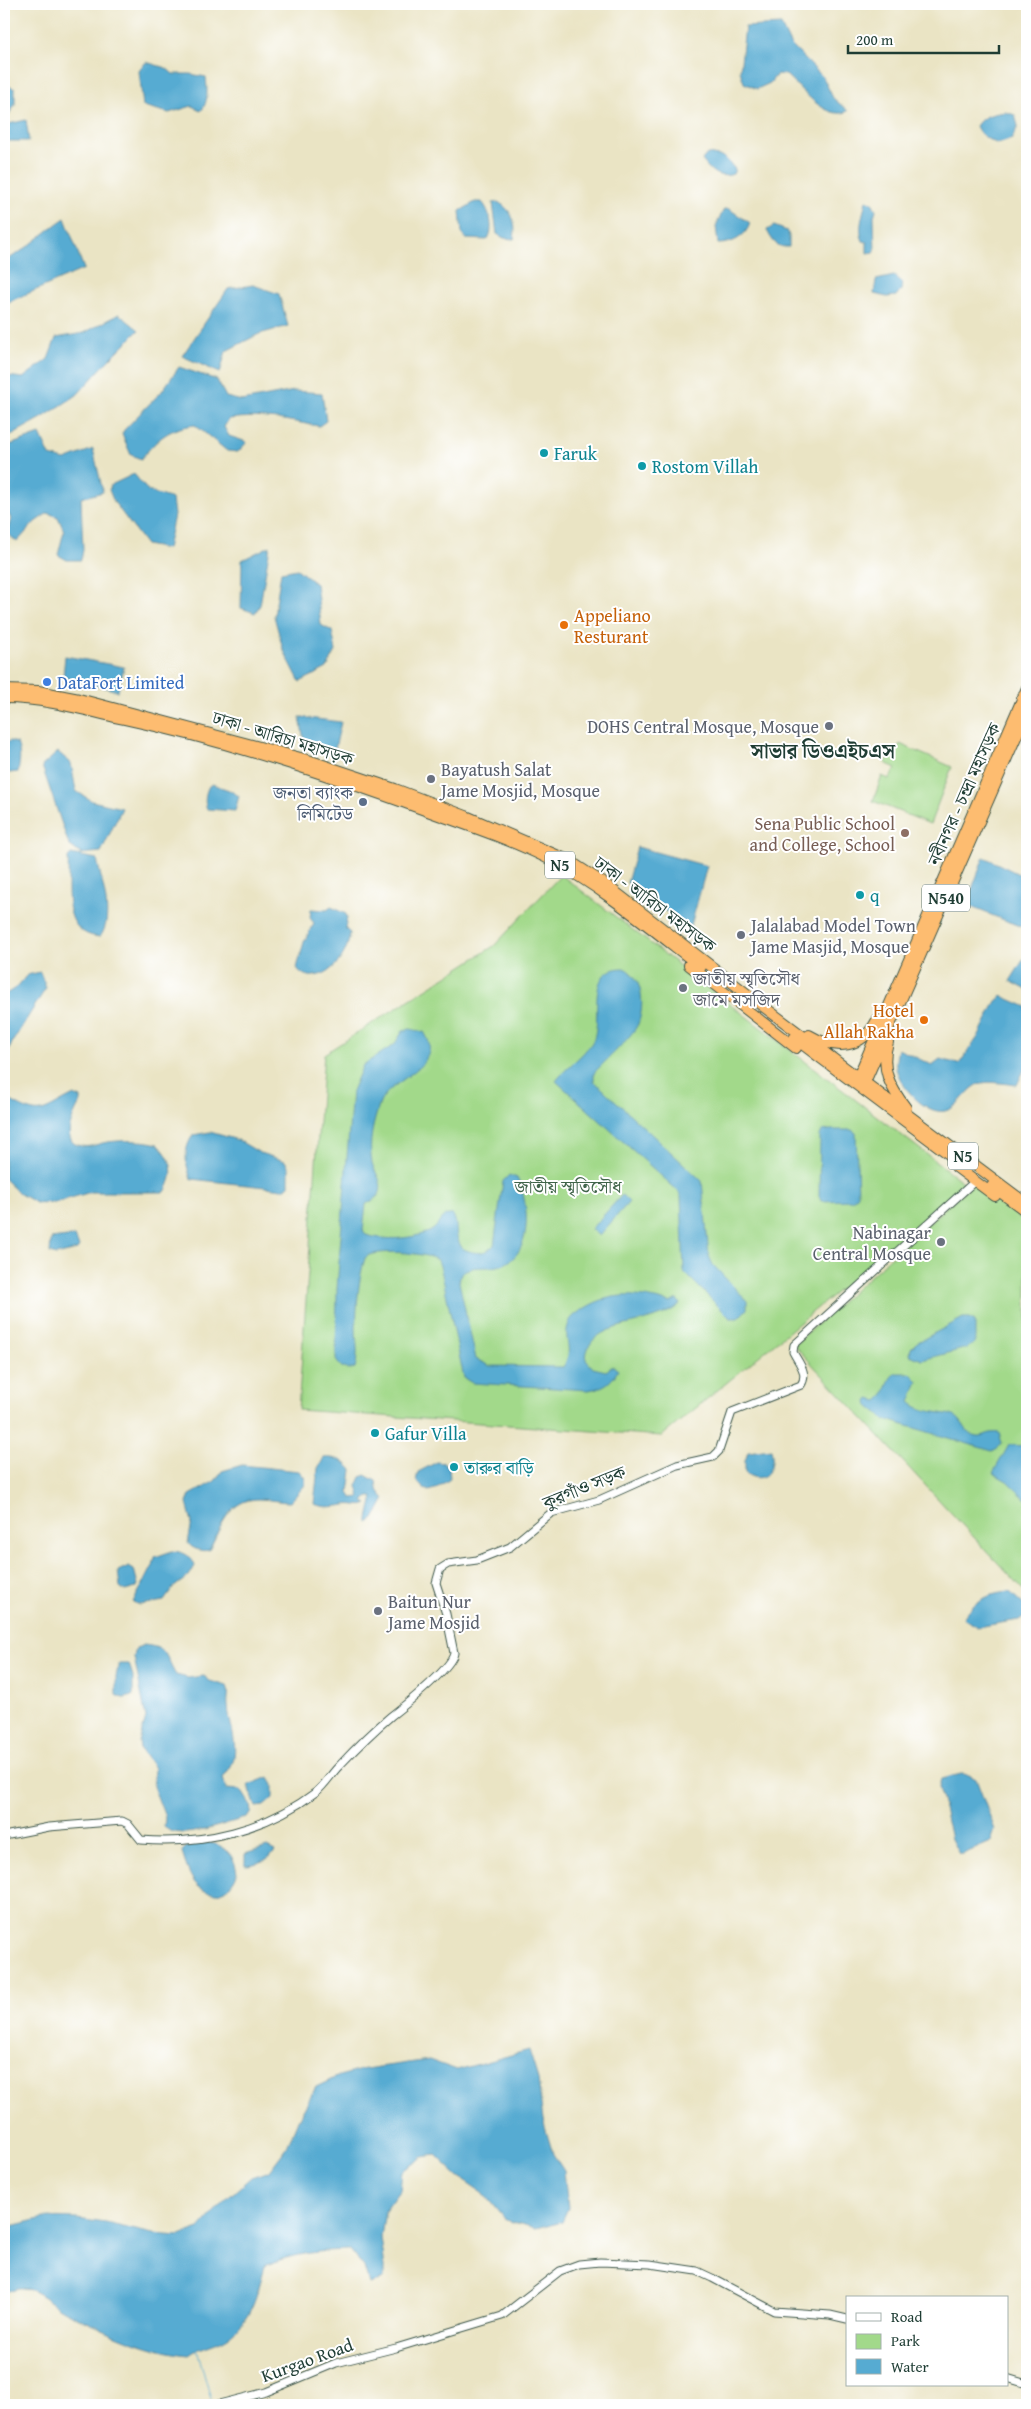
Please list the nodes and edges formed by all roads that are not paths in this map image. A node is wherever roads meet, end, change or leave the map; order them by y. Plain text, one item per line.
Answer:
1 (1027, 688) edge
2 (4, 690) edge
3 (4, 698) edge
4 (1027, 712) edge
5 (654, 932) junction
6 (922, 942) junction
7 (775, 1015) junction
8 (861, 1080) junction
9 (912, 1116) junction
10 (940, 1138) junction
11 (975, 1180) junction
12 (1027, 1198) edge
13 (1027, 1204) edge
14 (1027, 1212) edge
15 (1027, 1221) edge
16 (4, 1836) edge
17 (846, 2319) edge
18 (1008, 2378) edge
19 (1027, 2384) edge
20 (215, 2405) edge

1 - 6 highway, নবীনগর - চন্দ্রা মহাসড়ক / N540
2 - 7 highway, ঢাকা - আরিচা মহাসড়ক / N5
3 - 5 highway, N5
4 - 6 highway, নবীনগর - চন্দ্রা মহাসড়ক / N540
5 - 8 highway, N5
5 - 11 highway
6 - 7 highway
6 - 8 highway, নবীনগর - চন্দ্রা মহাসড়ক / N540
6 - 9 highway
7 - 8 highway, ঢাকা - আরিচা মহাসড়ক / N5
8 - 9 highway, ঢাকা - আরিচা মহাসড়ক / N5
8 - 14 highway, N5
9 - 10 highway, ঢাকা - আরিচা মহাসড়ক / N5
10 - 12 highway
10 - 13 highway, ঢাকা - আরিচা মহাসড়ক / N5
11 - 15 highway
11 - 16 street, কুরগাঁও সড়ক
17 - 20 street, Kurgao Road
18 - 19 street

